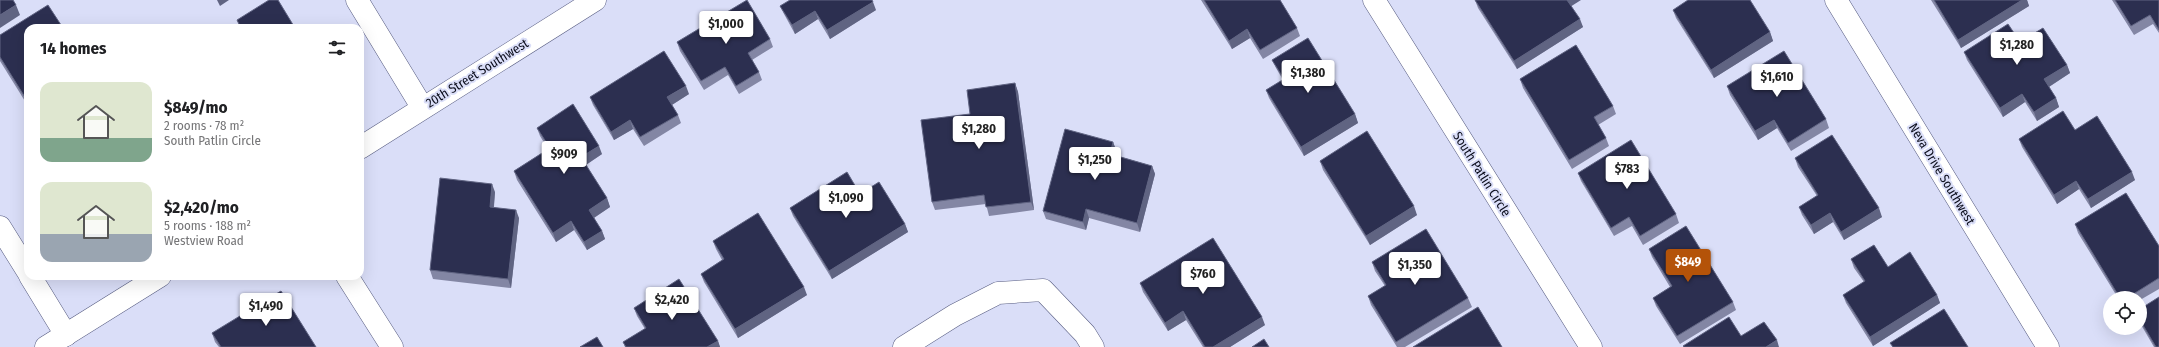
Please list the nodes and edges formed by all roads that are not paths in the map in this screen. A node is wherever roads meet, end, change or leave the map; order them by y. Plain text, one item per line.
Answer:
1 (357, 0) edge
2 (595, 0) edge
3 (1374, 0) edge
4 (1836, 0) edge
5 (422, 107) junction
6 (364, 145) edge
7 (0, 227) edge
8 (24, 266) edge
9 (32, 280) edge
10 (154, 280) edge
11 (350, 280) edge
12 (66, 335) junction
13 (46, 347) edge
14 (392, 347) edge
15 (904, 347) edge
16 (1093, 347) edge
17 (1591, 347) edge
18 (2048, 347) edge

1 - 5 street
2 - 5 street, 20th Street Southwest
3 - 17 street, South Patlin Circle
4 - 18 street, Neva Drive Southwest
5 - 6 street, 20th Street Southwest
7 - 8 street
9 - 12 street
10 - 12 street
11 - 14 street
12 - 13 street
15 - 16 street

